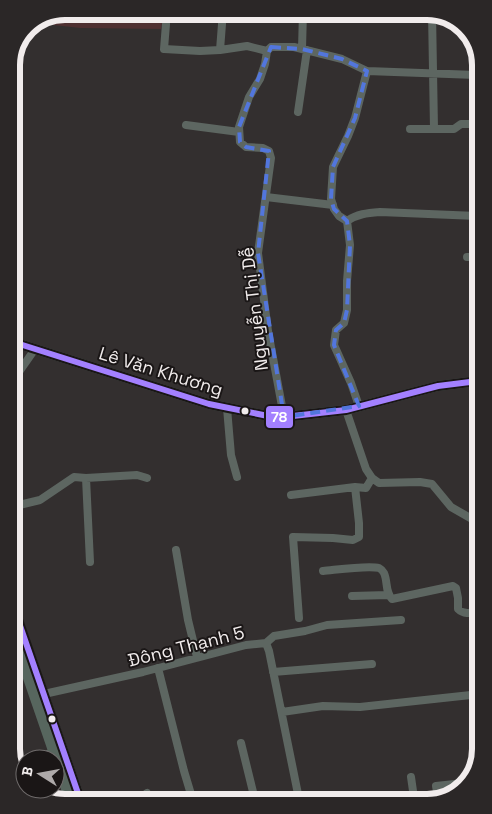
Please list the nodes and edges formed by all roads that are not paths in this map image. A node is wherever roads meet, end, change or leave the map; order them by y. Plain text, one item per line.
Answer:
1 (222, 20) edge
2 (303, 20) edge
3 (432, 20) edge
4 (166, 24) dead end
5 (304, 49) junction
6 (220, 50) junction
7 (267, 52) junction
8 (367, 71) junction
9 (434, 74) junction
10 (472, 75) edge
11 (298, 112) dead end
12 (472, 124) edge
13 (186, 125) dead end
14 (410, 129) dead end
15 (434, 129) junction
16 (239, 132) junction
17 (266, 197) junction
18 (333, 205) junction
19 (472, 216) edge
20 (347, 221) junction
21 (467, 257) dead end
22 (472, 257) edge
23 (20, 344) edge
24 (36, 349) junction
25 (20, 371) edge
26 (472, 382) edge
27 (359, 406) junction
28 (227, 408) junction
29 (346, 410) junction
30 (284, 417) junction
31 (238, 477) dead end
32 (86, 478) junction
33 (147, 478) dead end
34 (372, 478) junction
35 (355, 487) junction
36 (291, 495) dead end
37 (20, 505) edge
38 (472, 519) edge
39 (176, 550) dead end
40 (90, 562) dead end
41 (323, 571) dead end
42 (388, 595) junction
43 (352, 596) dead end
44 (472, 613) edge
45 (298, 618) dead end
46 (401, 620) dead end
47 (20, 624) edge
48 (266, 643) junction
49 (20, 654) edge
50 (197, 657) junction
51 (372, 664) dead end
52 (158, 668) junction
53 (273, 672) junction
54 (44, 694) junction
55 (472, 695) edge
56 (282, 712) junction
57 (241, 743) dead end
58 (53, 749) edge
59 (411, 777) dead end
60 (455, 784) edge
61 (437, 793) edge
62 (78, 794) edge
63 (191, 794) edge
64 (254, 794) edge
65 (298, 794) edge
66 (413, 794) edge

1 - 6 street
2 - 5 street
3 - 9 street
4 - 6 street
5 - 7 street
5 - 8 street
5 - 11 street
6 - 7 street
7 - 16 street
8 - 9 street
8 - 18 street
9 - 10 street
9 - 15 street
12 - 15 street
13 - 16 street
14 - 15 street
16 - 17 street, Nguyễn Thị Dễ
17 - 18 street
17 - 30 street, Nguyễn Thị Dễ
18 - 20 street
19 - 20 street
20 - 27 street
21 - 22 street
23 - 24 main road, Lê Văn Khương
24 - 25 street
24 - 28 main road, Lê Văn Khương
26 - 27 main road, Lê Văn Khương
27 - 29 main road, Lê Văn Khương
28 - 30 main road, Lê Văn Khương
28 - 31 street
29 - 30 main road, Lê Văn Khương
29 - 34 street
32 - 33 street
32 - 37 street
32 - 40 street
34 - 35 street
34 - 38 street
35 - 36 street
35 - 45 street
39 - 50 street
41 - 42 street
42 - 43 street
42 - 44 street
46 - 48 street
47 - 54 main road
48 - 50 street, Đông Thạnh 5
48 - 53 street, Đông Thạnh 5
49 - 58 main road
50 - 52 street, Đông Thạnh 5
51 - 53 street
52 - 54 street, Đông Thạnh 5
52 - 63 street
53 - 56 street, Đông Thạnh 5
54 - 62 main road
55 - 56 street
56 - 65 street, Đông Thạnh 5
57 - 64 street
59 - 66 street
60 - 61 street

